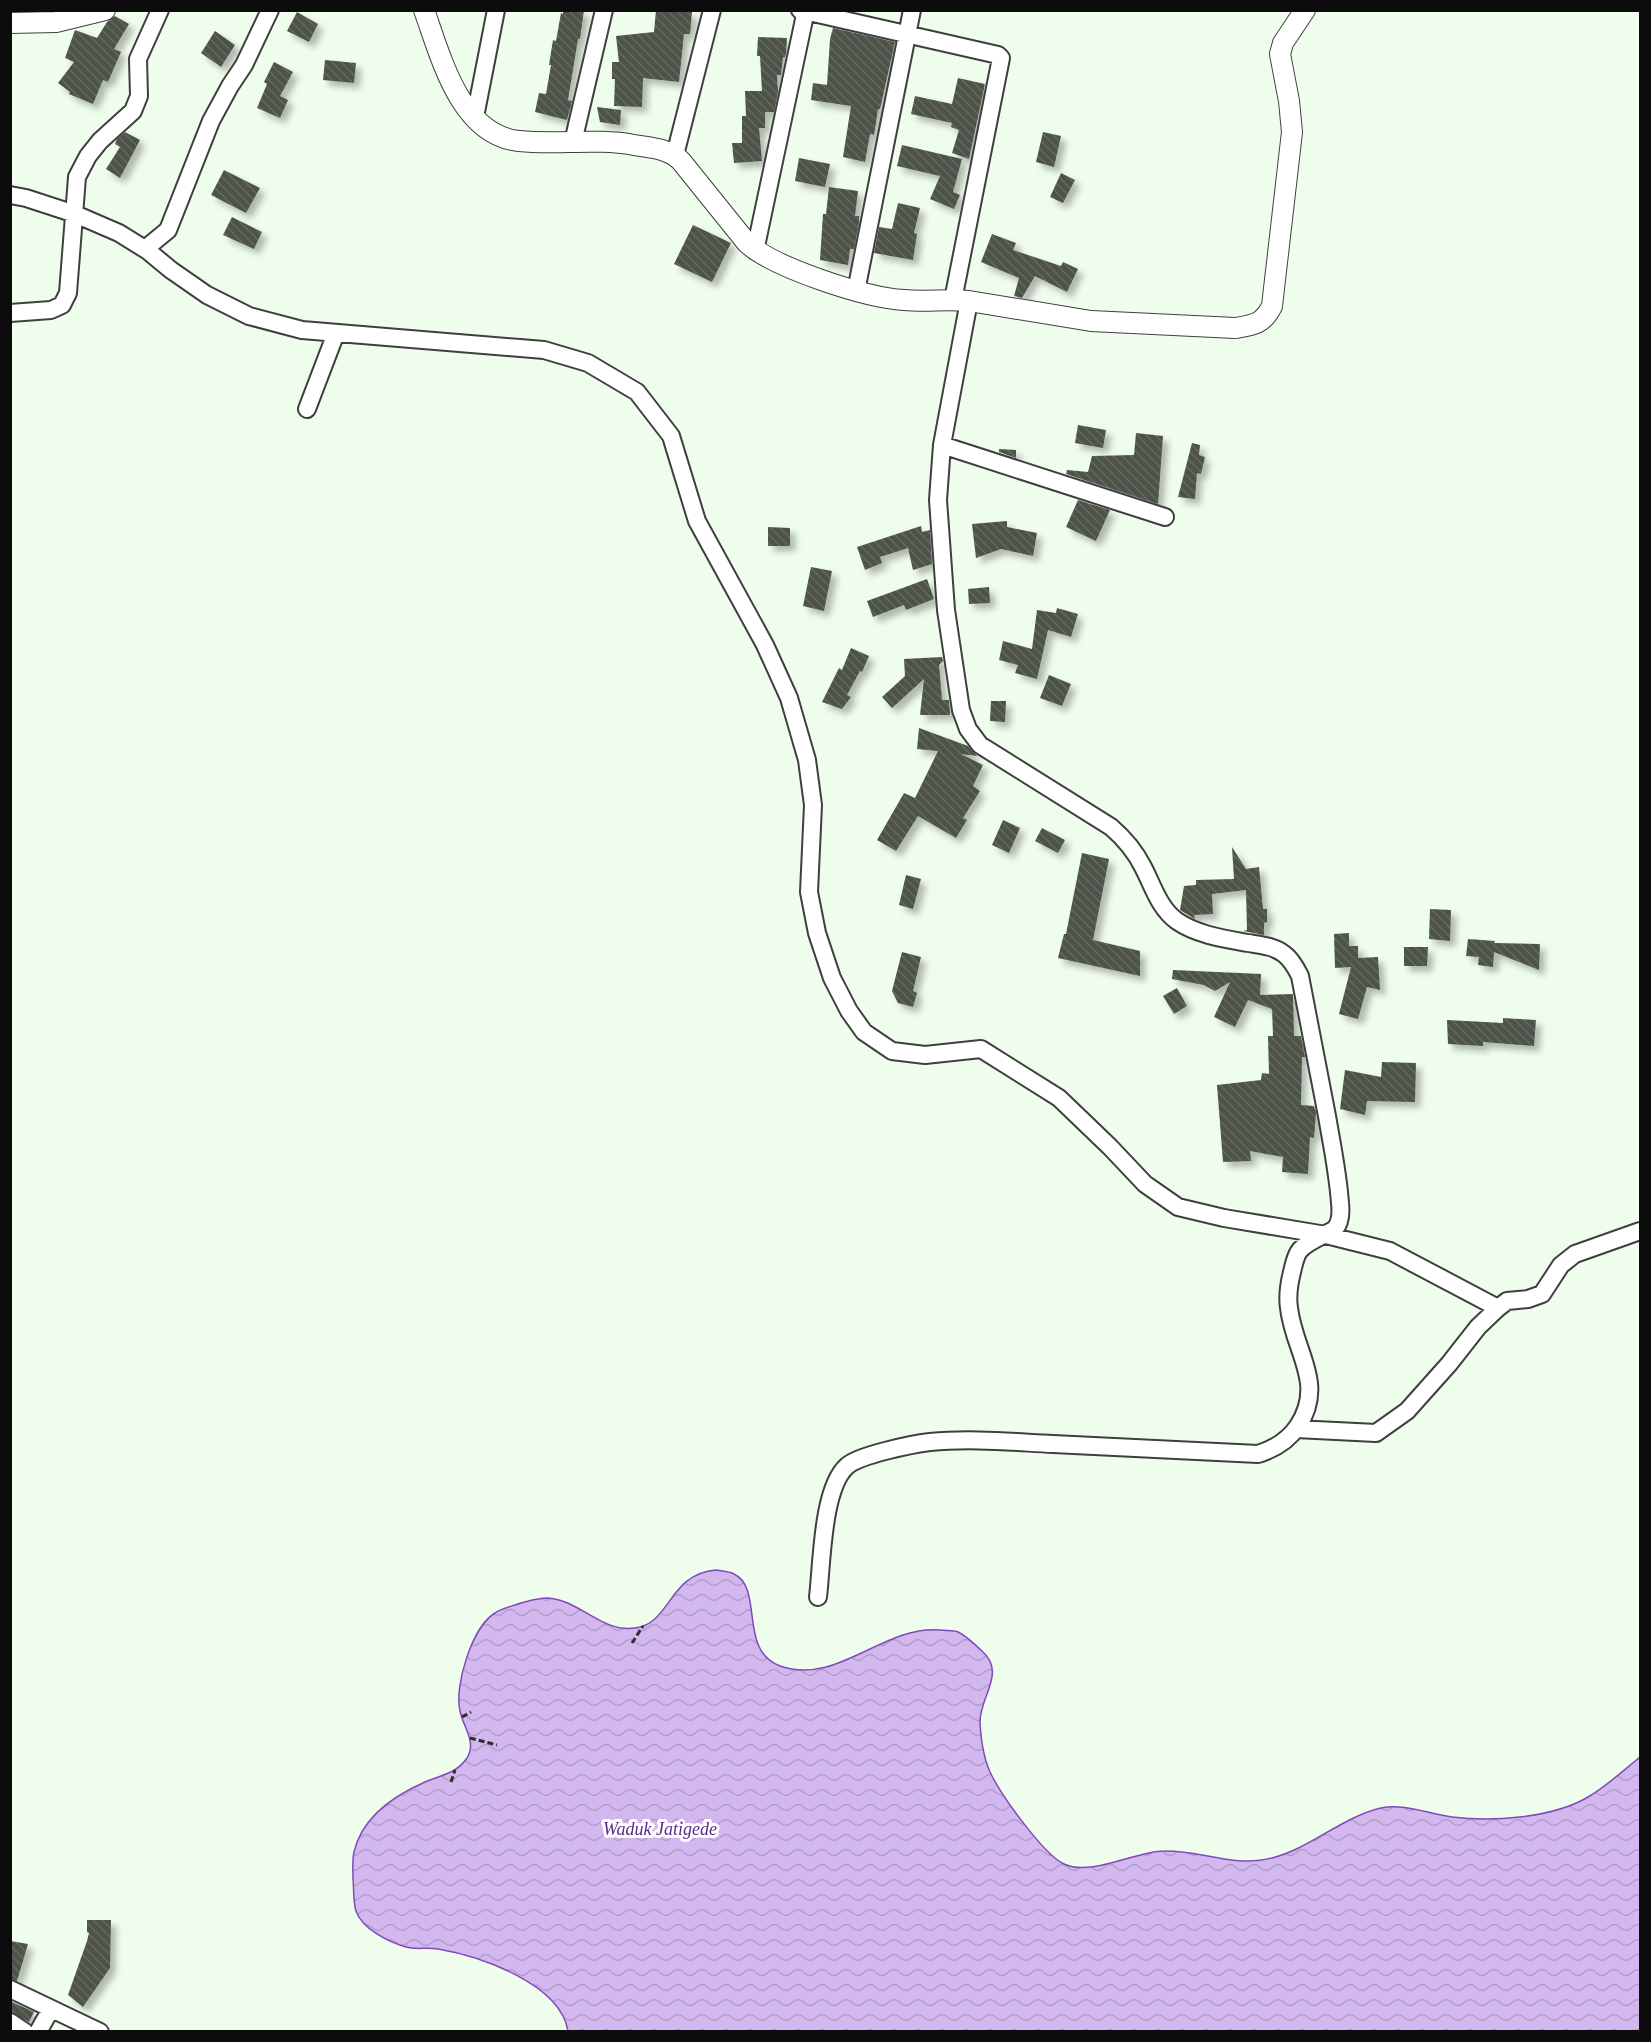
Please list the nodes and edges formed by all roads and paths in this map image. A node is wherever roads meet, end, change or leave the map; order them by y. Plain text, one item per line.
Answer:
1 (105, 10) edge
2 (160, 10) edge
3 (270, 10) edge
4 (424, 10) edge
5 (496, 10) edge
6 (603, 10) edge
7 (712, 10) edge
8 (912, 10) edge
9 (1305, 10) edge
10 (804, 11) edge
11 (10, 23) edge
12 (906, 35) junction
13 (475, 117) junction
14 (573, 142) junction
15 (675, 156) junction
16 (10, 195) edge
17 (75, 214) junction
18 (145, 249) junction
19 (755, 250) junction
20 (856, 291) junction
21 (961, 301) junction
22 (10, 313) edge
23 (336, 333) junction
24 (307, 409) dead end
25 (942, 445) junction
26 (1165, 517) dead end
27 (1641, 1231) edge
28 (1326, 1235) junction
29 (1498, 1308) junction
30 (1296, 1429) junction
31 (818, 1597) dead end
32 (643, 1626) dead end
33 (632, 1643) dead end
34 (471, 1713) dead end
35 (462, 1717) dead end
36 (470, 1738) dead end
37 (497, 1745) dead end
38 (455, 1770) dead end
39 (451, 1782) dead end
40 (10, 1989) edge
41 (51, 2009) junction
42 (10, 2022) edge
43 (25, 2031) edge
44 (38, 2031) edge
45 (99, 2031) edge

1 - 11 street
2 - 17 street
3 - 18 street
4 - 13 street
5 - 13 street
6 - 14 street
7 - 15 street
8 - 12 street
9 - 21 street
10 - 12 street
10 - 19 street
12 - 20 street
12 - 21 street
13 - 14 street
14 - 15 street
15 - 19 street
16 - 17 street
17 - 18 street
17 - 22 street
18 - 23 street
19 - 20 street
20 - 21 street
21 - 25 street
23 - 24 street
23 - 28 street
25 - 26 street
25 - 28 street
27 - 29 street
28 - 29 street
28 - 30 street
29 - 30 street
30 - 31 street
32 - 33 path
34 - 35 path
36 - 37 path
38 - 39 path
40 - 41 street
41 - 44 street
41 - 45 street
42 - 43 street

